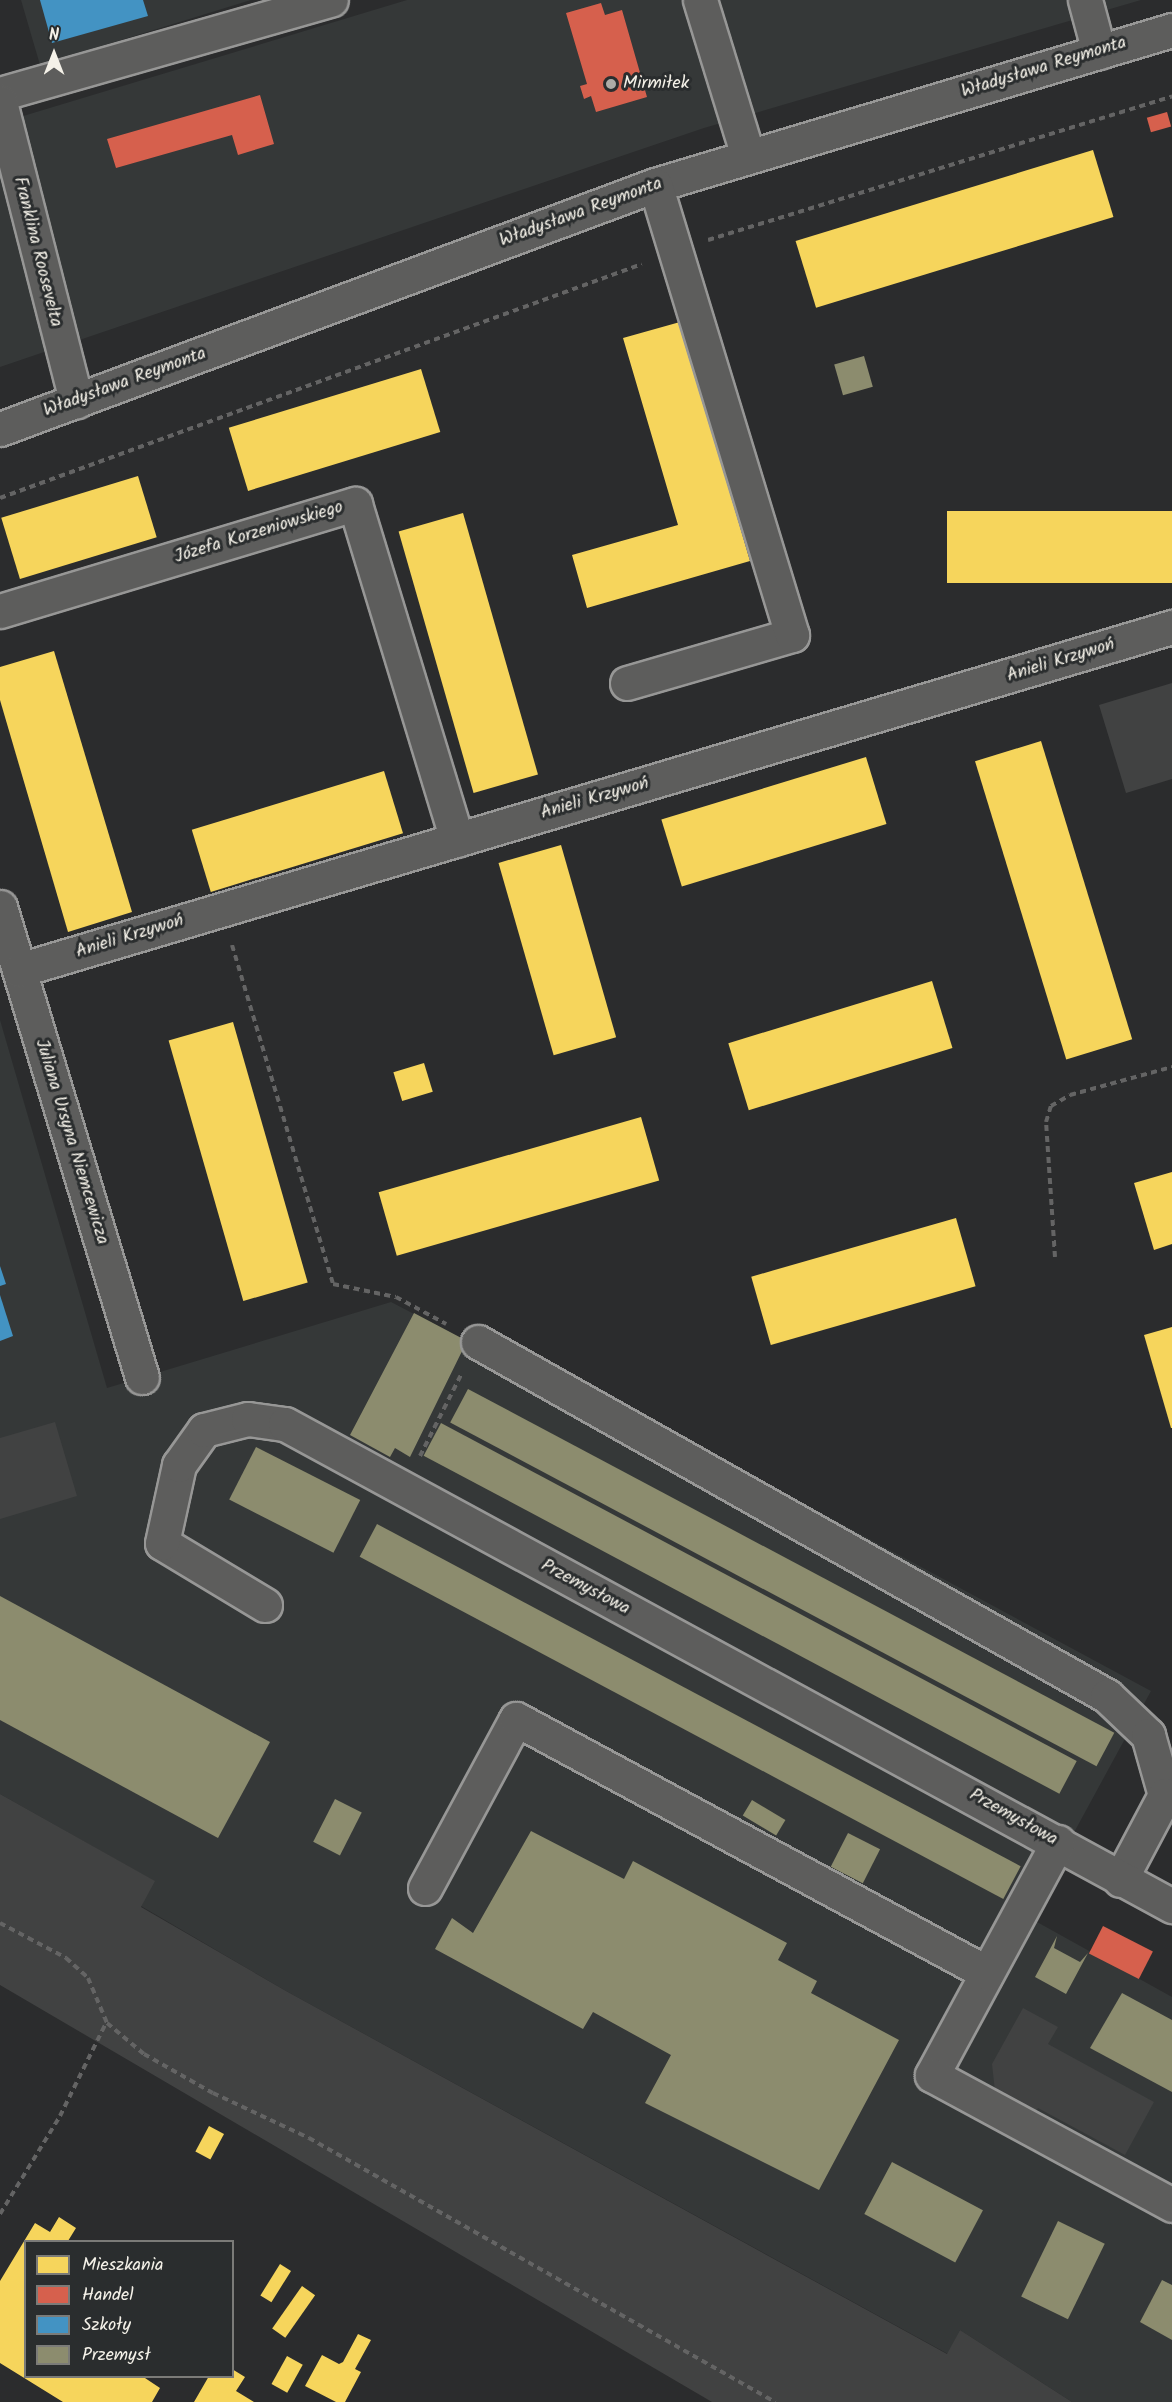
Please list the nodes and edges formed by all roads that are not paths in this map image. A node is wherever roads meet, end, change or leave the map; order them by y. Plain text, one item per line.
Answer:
1 (331, 0) edge
2 (700, 0) edge
3 (1084, 0) edge
4 (1172, 30) edge
5 (1099, 52) junction
6 (0, 94) edge
7 (0, 102) edge
8 (748, 156) junction
9 (655, 185) junction
10 (76, 401) junction
11 (0, 429) edge
12 (0, 611) edge
13 (1172, 627) edge
14 (627, 683) dead end
15 (457, 840) junction
16 (0, 908) edge
17 (19, 970) junction
18 (478, 1342) road end
19 (142, 1377) dead end
20 (265, 1605) dead end
21 (1058, 1842) junction
22 (1120, 1880) junction
23 (425, 1888) dead end
24 (1172, 1906) edge
25 (987, 1973) junction
26 (1172, 2205) edge

1 - 6 street
2 - 8 street
3 - 5 street
4 - 5 street, Władysława Reymonta
5 - 8 street, Władysława Reymonta
7 - 10 street, Franklina Roosevelta
8 - 9 street, Władysława Reymonta
9 - 10 street, Władysława Reymonta
9 - 14 street
10 - 11 street, Władysława Reymonta
12 - 15 street, Józefa Korzeniowskiego
13 - 15 street, Anieli Krzywoń
15 - 17 street, Anieli Krzywoń
16 - 17 street, Juliana Ursyna Niemcewicza
17 - 19 street, Juliana Ursyna Niemcewicza
18 - 22 street
20 - 21 street, Przemysłowa
21 - 22 street, Przemysłowa
21 - 25 street
22 - 24 street, Przemysłowa
23 - 25 street
25 - 26 street

